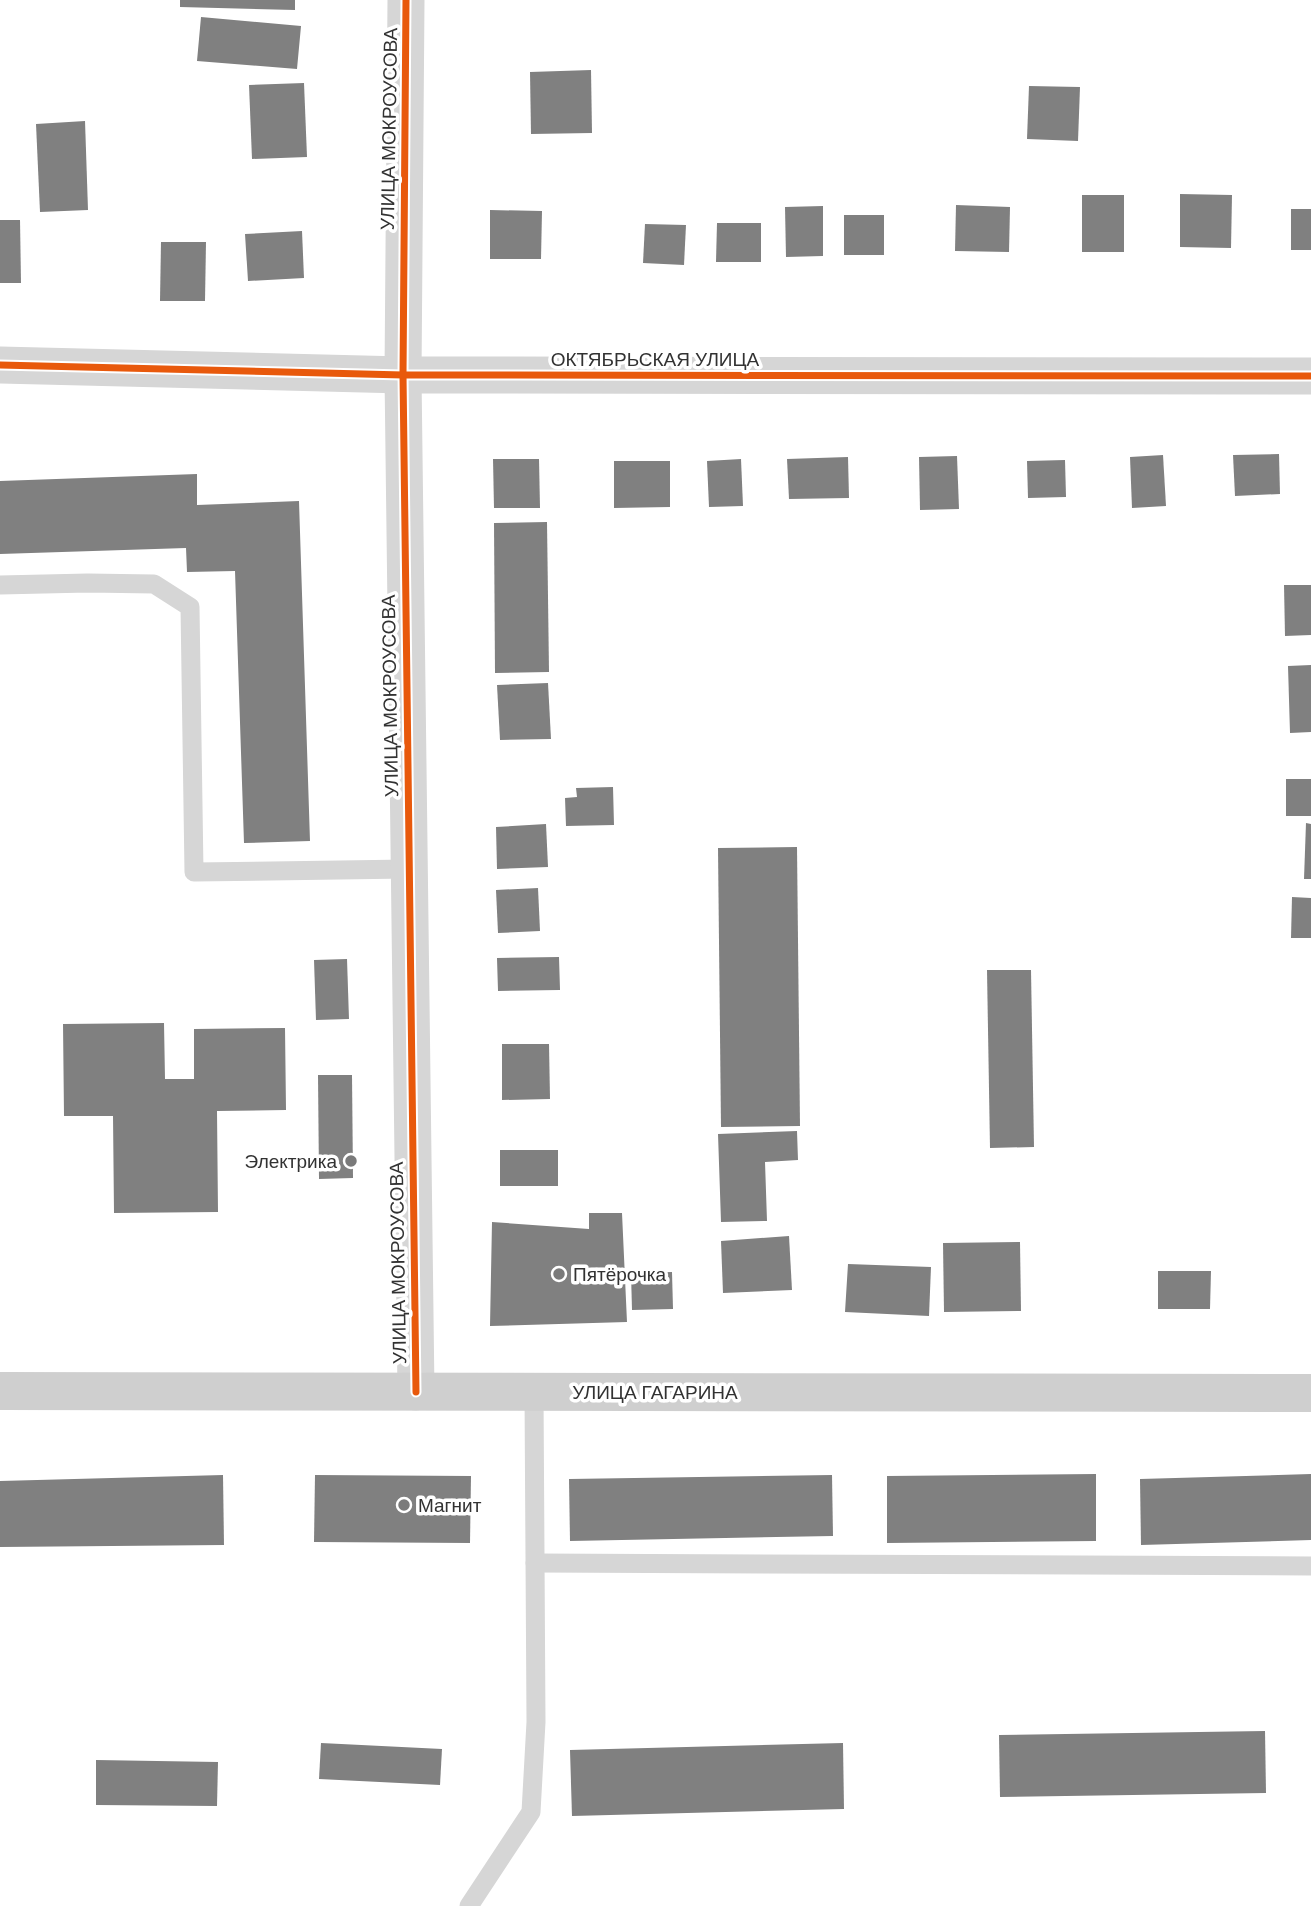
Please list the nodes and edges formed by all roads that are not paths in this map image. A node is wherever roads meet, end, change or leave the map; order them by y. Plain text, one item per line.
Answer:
1 (406, 0) edge
2 (0, 365) edge
3 (402, 375) junction
4 (1311, 376) edge
5 (0, 585) edge
6 (408, 869) junction
7 (0, 1391) edge
8 (416, 1392) junction
9 (534, 1392) junction
10 (1311, 1393) edge
11 (535, 1563) junction
12 (1311, 1566) edge
13 (469, 1906) edge

1 - 3 street, УЛИЦА МОКРОУСОВА
2 - 3 street, ОКТЯБРЬСКАЯ УЛИЦА
3 - 4 street, ОКТЯБРЬСКАЯ УЛИЦА
3 - 6 street, УЛИЦА МОКРОУСОВА
5 - 6 lane
6 - 8 street, УЛИЦА МОКРОУСОВА
7 - 8 main road, УЛИЦА ГАГАРИНА
8 - 9 main road, УЛИЦА ГАГАРИНА
9 - 10 main road, УЛИЦА ГАГАРИНА
9 - 11 lane
11 - 12 lane
11 - 13 lane

